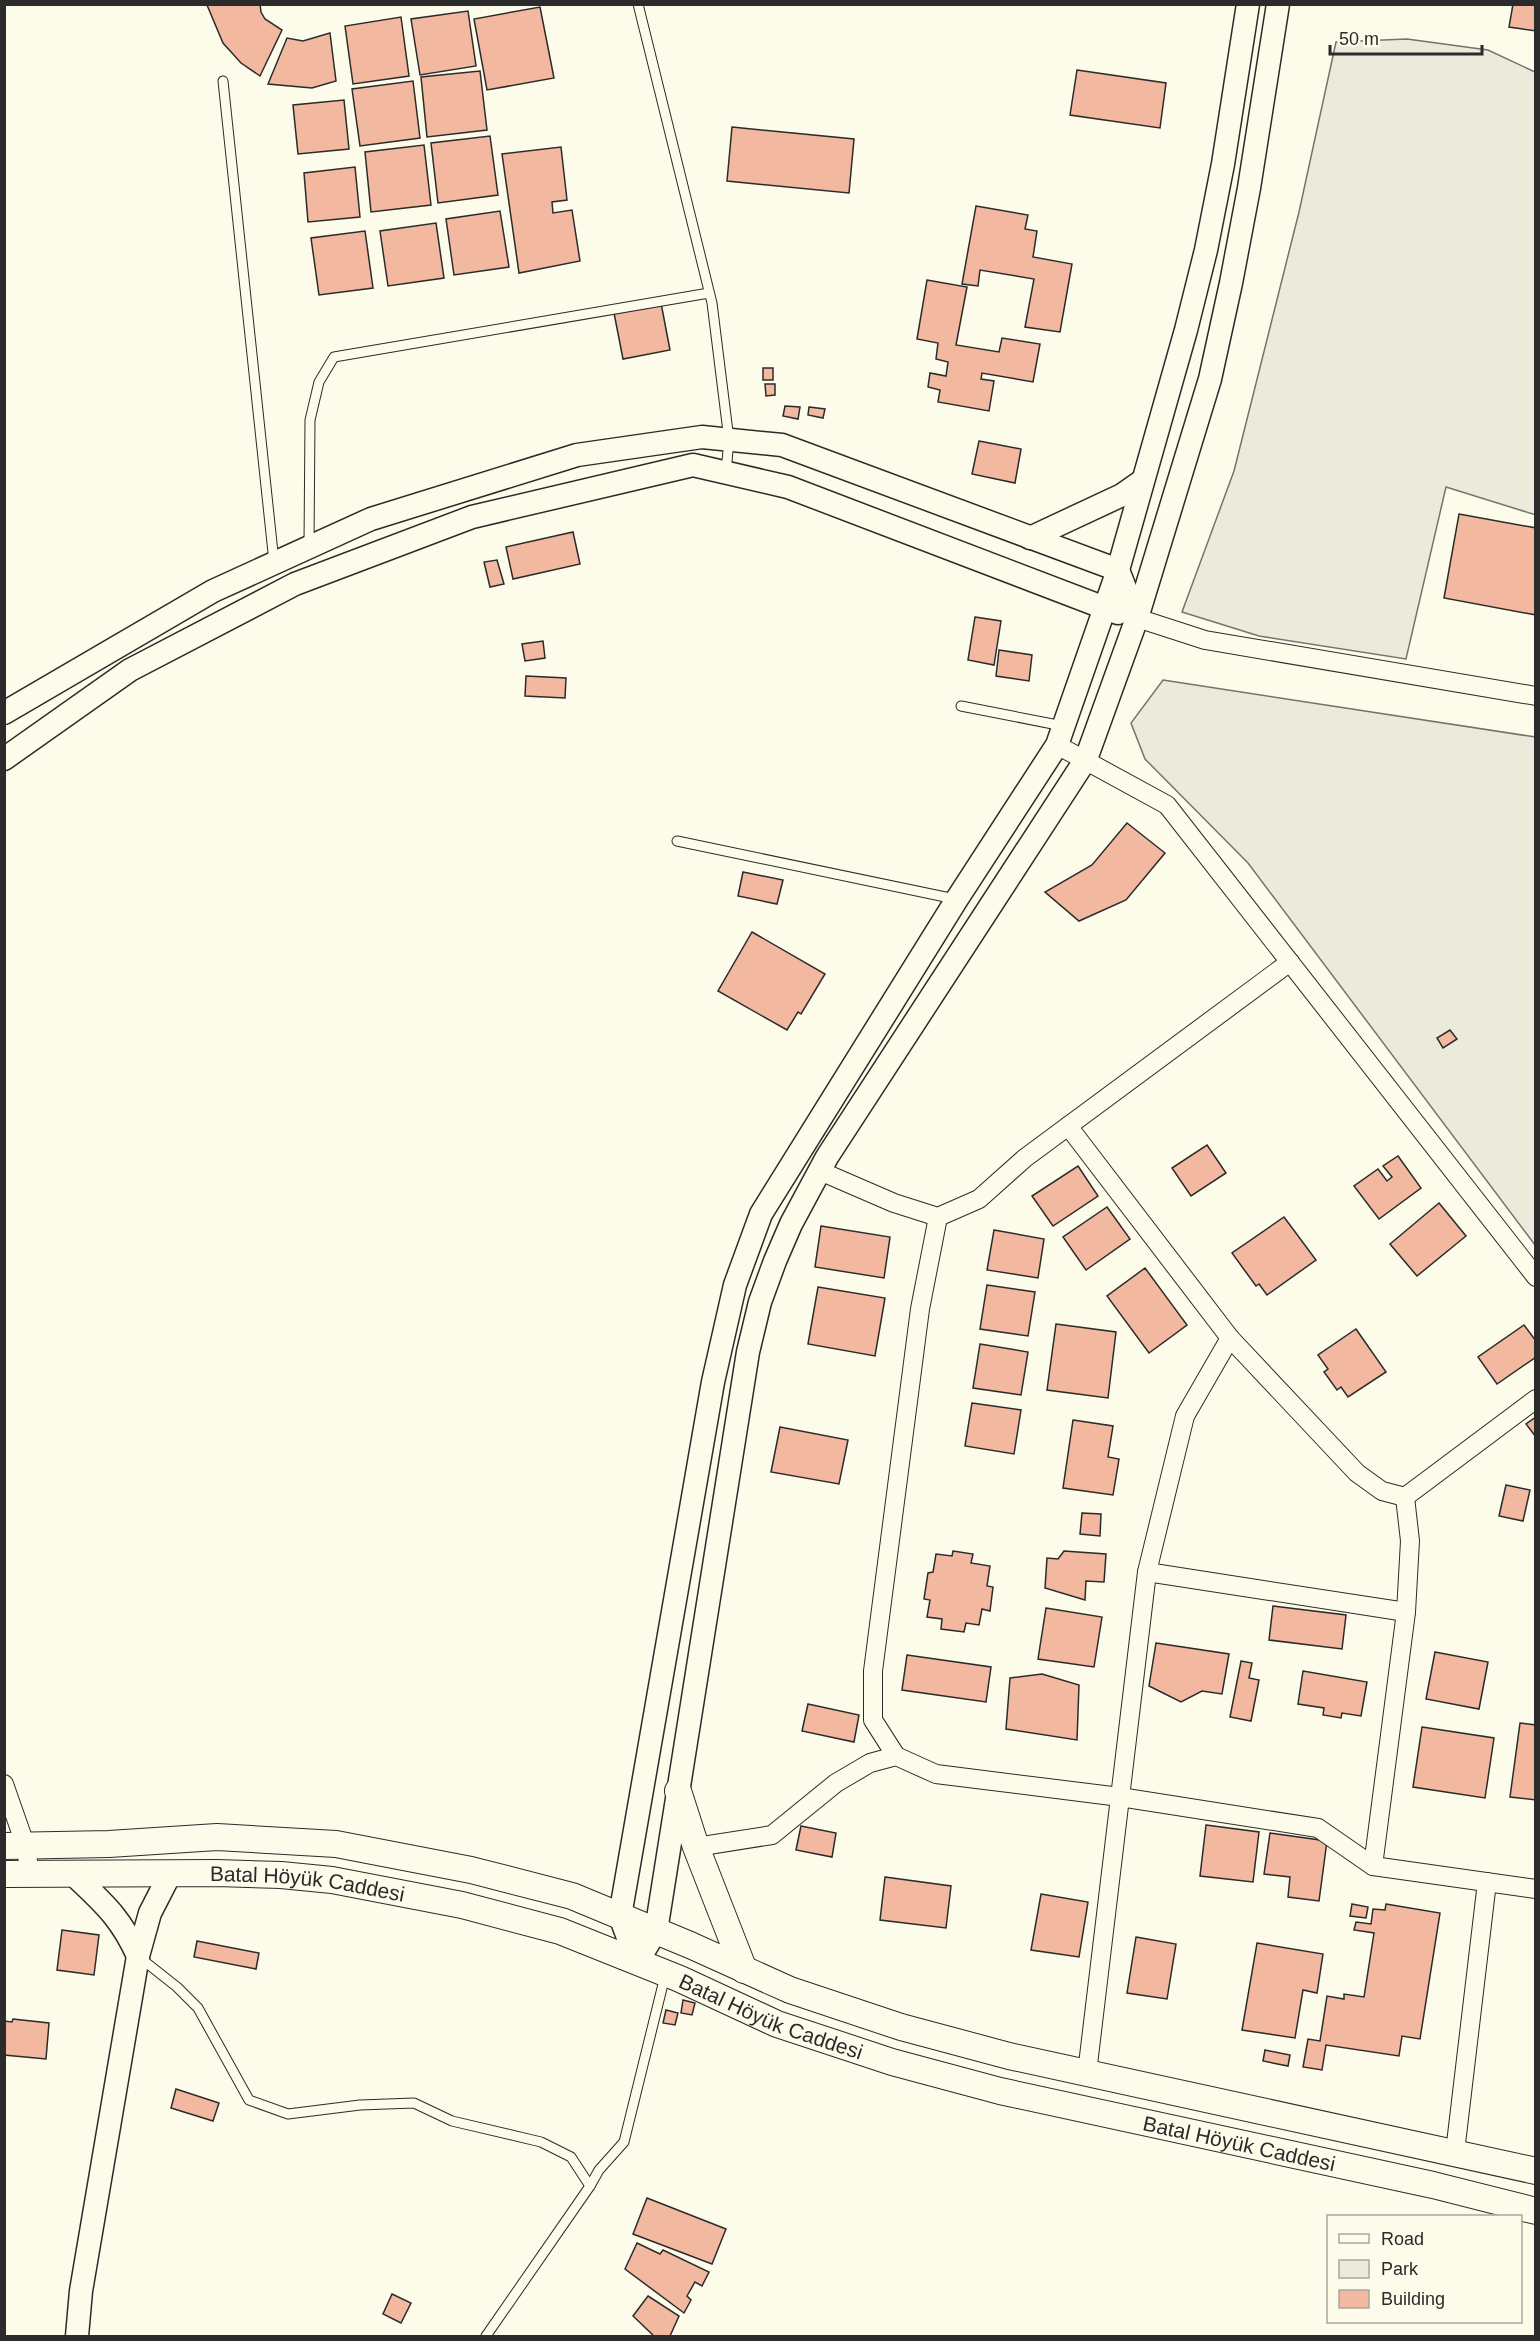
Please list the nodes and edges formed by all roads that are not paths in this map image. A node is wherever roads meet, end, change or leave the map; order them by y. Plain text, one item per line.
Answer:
1 (638, 4) edge
2 (1248, 4) edge
3 (1278, 4) edge
4 (223, 81) dead end
5 (709, 293) junction
6 (729, 440) junction
7 (726, 472) junction
8 (1142, 481) junction
9 (1029, 538) junction
10 (309, 547) junction
11 (274, 563) junction
12 (1118, 570) junction
13 (1105, 609) junction
14 (1137, 618) junction
15 (1536, 696) edge
16 (961, 706) dead end
17 (4, 713) edge
18 (1060, 735) junction
19 (4, 759) edge
20 (1086, 759) junction
21 (677, 841) dead end
22 (957, 899) junction
23 (1290, 962) junction
24 (1068, 1126) junction
25 (820, 1171) junction
26 (938, 1217) junction
27 (1536, 1277) edge
28 (1230, 1338) junction
29 (1536, 1399) edge
30 (1405, 1497) junction
31 (1147, 1572) junction
32 (1406, 1612) junction
33 (896, 1756) junction
34 (4, 1784) edge
35 (678, 1791) junction
36 (1120, 1797) junction
37 (15, 1845) edge
38 (696, 1847) junction
39 (1372, 1866) junction
40 (30, 1873) junction
41 (4, 1874) edge
42 (73, 1874) junction
43 (170, 1874) junction
44 (1487, 1882) junction
45 (1536, 1889) edge
46 (620, 1916) junction
47 (656, 1931) junction
48 (138, 1956) junction
49 (637, 1962) junction
50 (744, 1970) junction
51 (665, 1973) junction
52 (1087, 2073) junction
53 (1455, 2152) junction
54 (1536, 2171) edge
55 (590, 2186) junction
56 (1536, 2211) edge
57 (77, 2337) edge
58 (486, 2337) edge

1 - 5 lane
2 - 8 street
3 - 14 street
4 - 11 lane
5 - 6 lane
5 - 10 lane
6 - 7 lane
6 - 9 street
6 - 10 street
7 - 13 street
7 - 19 street
8 - 9 street
8 - 12 street
9 - 12 street
10 - 11 street
11 - 17 street
12 - 13 street
12 - 14 street
13 - 14 street
13 - 18 street
14 - 15 street
14 - 20 street
16 - 18 lane
18 - 20 street
18 - 22 street
20 - 23 street
20 - 25 street
21 - 22 lane
22 - 46 street
23 - 24 street
23 - 27 street
24 - 26 street
24 - 28 street
25 - 26 street
25 - 35 street
26 - 33 street
28 - 30 street
28 - 31 street
29 - 30 street
30 - 32 street
31 - 32 street
31 - 36 street
32 - 39 street
33 - 36 street
33 - 38 street
34 - 37 street
35 - 38 main road
35 - 47 street
36 - 39 street
36 - 52 street
37 - 40 street
37 - 46 main road, Batal Höyük Caddesi
38 - 50 main road
39 - 44 street
40 - 41 main road, Batal Höyük Caddesi
40 - 42 main road, Batal Höyük Caddesi
42 - 43 main road, Batal Höyük Caddesi
42 - 48 street
43 - 48 street
43 - 49 main road, Batal Höyük Caddesi
44 - 45 street
44 - 53 street
46 - 47 main road, Batal Höyük Caddesi
46 - 49 street
47 - 49 street
47 - 50 main road, Batal Höyük Caddesi
48 - 55 lane
48 - 57 street
49 - 51 main road, Batal Höyük Caddesi
50 - 52 main road, Batal Höyük Caddesi
51 - 55 lane
51 - 56 main road, Batal Höyük Caddesi
52 - 53 main road, Batal Höyük Caddesi
53 - 54 main road, Batal Höyük Caddesi
55 - 58 lane

